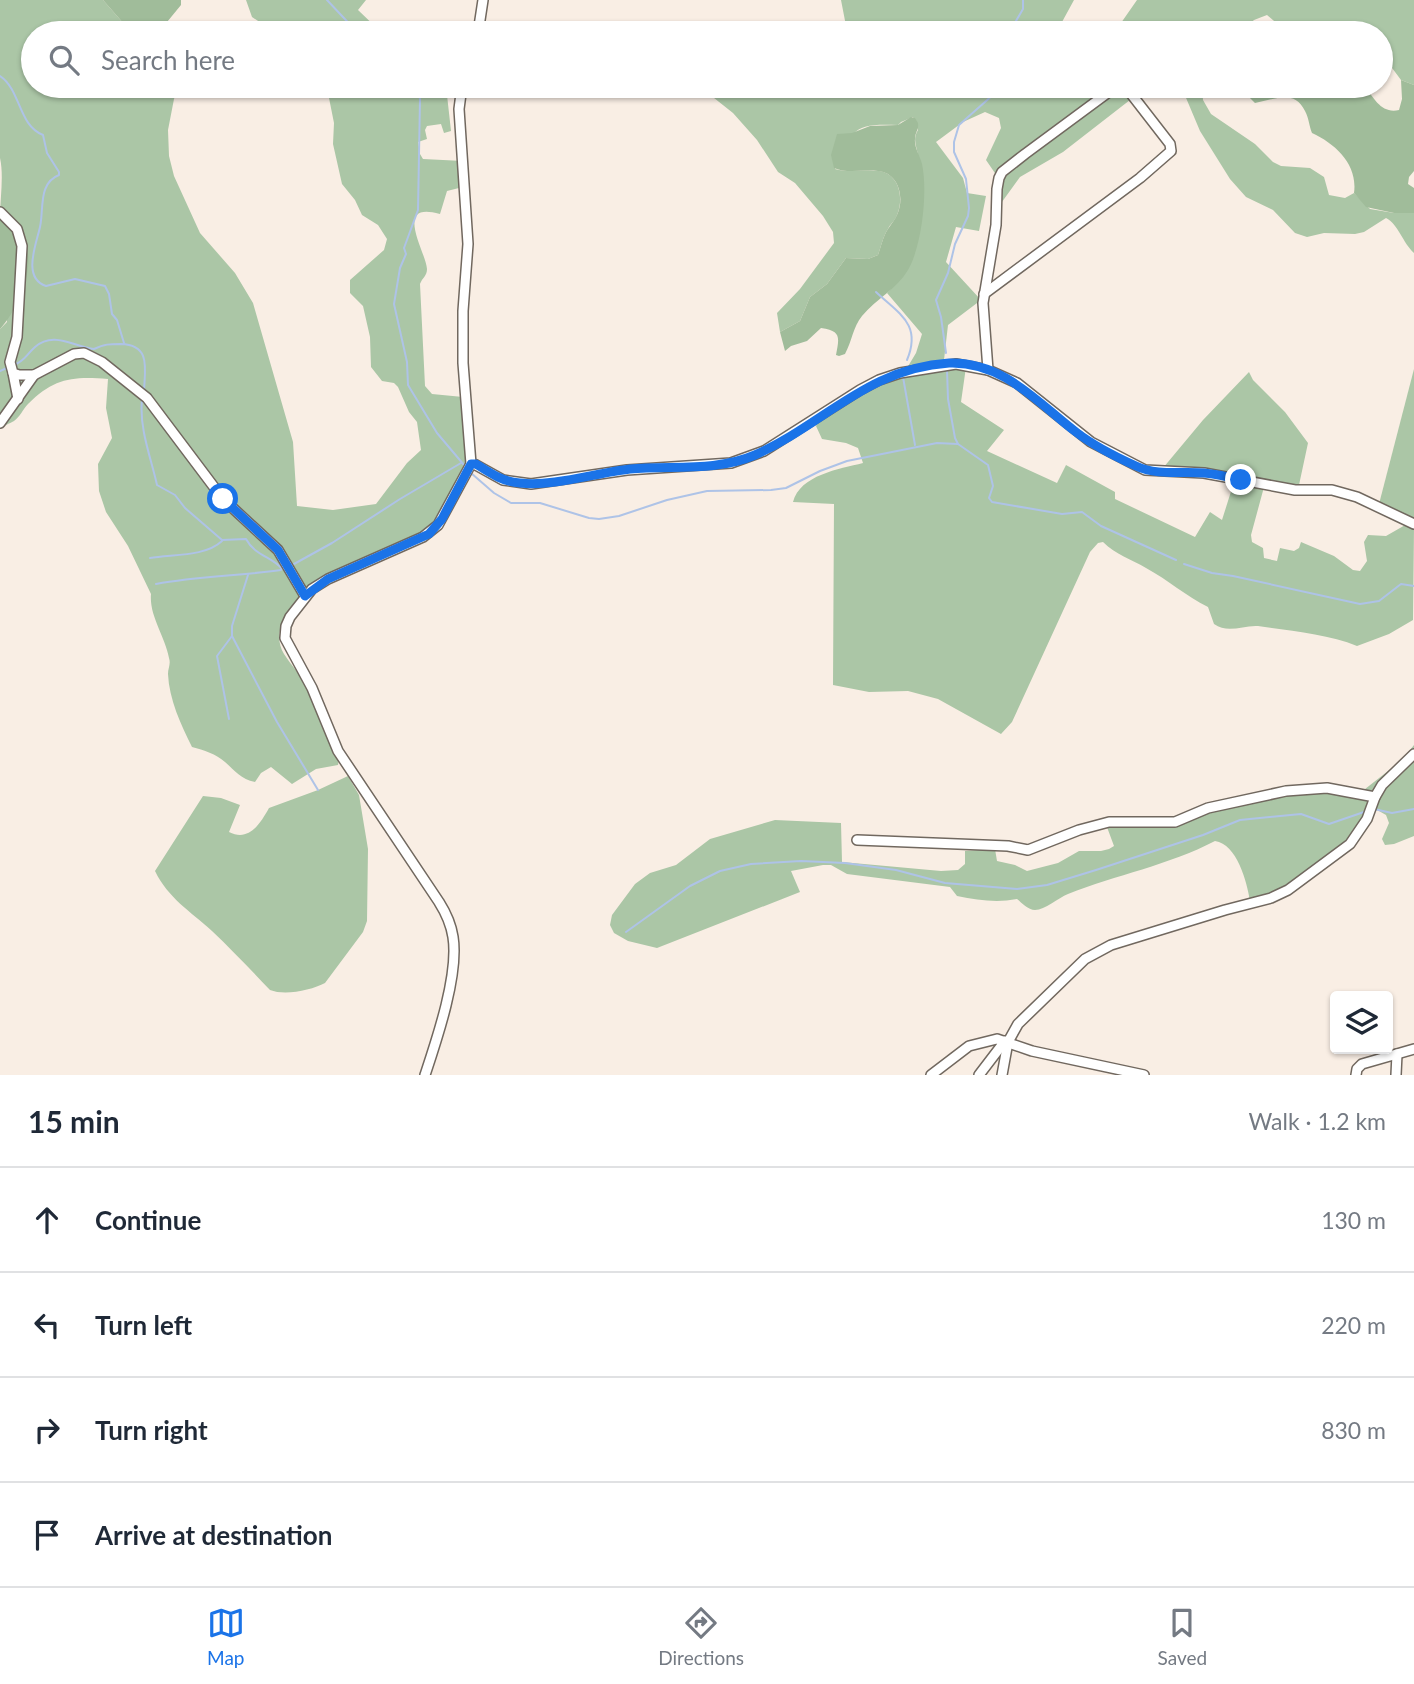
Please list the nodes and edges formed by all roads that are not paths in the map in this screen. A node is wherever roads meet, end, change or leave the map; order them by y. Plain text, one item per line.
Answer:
1 (483, 0) edge
2 (480, 21) edge
3 (461, 98) edge
4 (1101, 98) edge
5 (1134, 98) edge
6 (0, 212) edge
7 (984, 294) junction
8 (12, 368) junction
9 (988, 370) junction
10 (34, 375) junction
11 (18, 399) junction
12 (0, 423) edge
13 (471, 464) junction
14 (1414, 524) edge
15 (305, 596) junction
16 (1414, 754) edge
17 (1374, 797) junction
18 (858, 840) dead end
19 (1007, 1041) junction
20 (1414, 1049) edge
21 (1397, 1054) junction
22 (1120, 1072) edge
23 (982, 1074) edge
24 (425, 1075) edge
25 (931, 1075) edge
26 (1002, 1075) edge
27 (1144, 1075) edge
28 (1356, 1075) edge
29 (1396, 1075) edge

1 - 2 street
3 - 13 street
4 - 7 street
5 - 7 street
6 - 8 street
7 - 9 street
8 - 10 street
8 - 11 street
9 - 13 street
9 - 14 street
10 - 11 street
10 - 15 street
11 - 12 street
13 - 15 street
15 - 24 street
16 - 17 street
17 - 18 street
17 - 19 street
19 - 22 street
19 - 23 street
19 - 25 street
19 - 26 street
20 - 21 street
21 - 28 street
21 - 29 street
22 - 27 street

